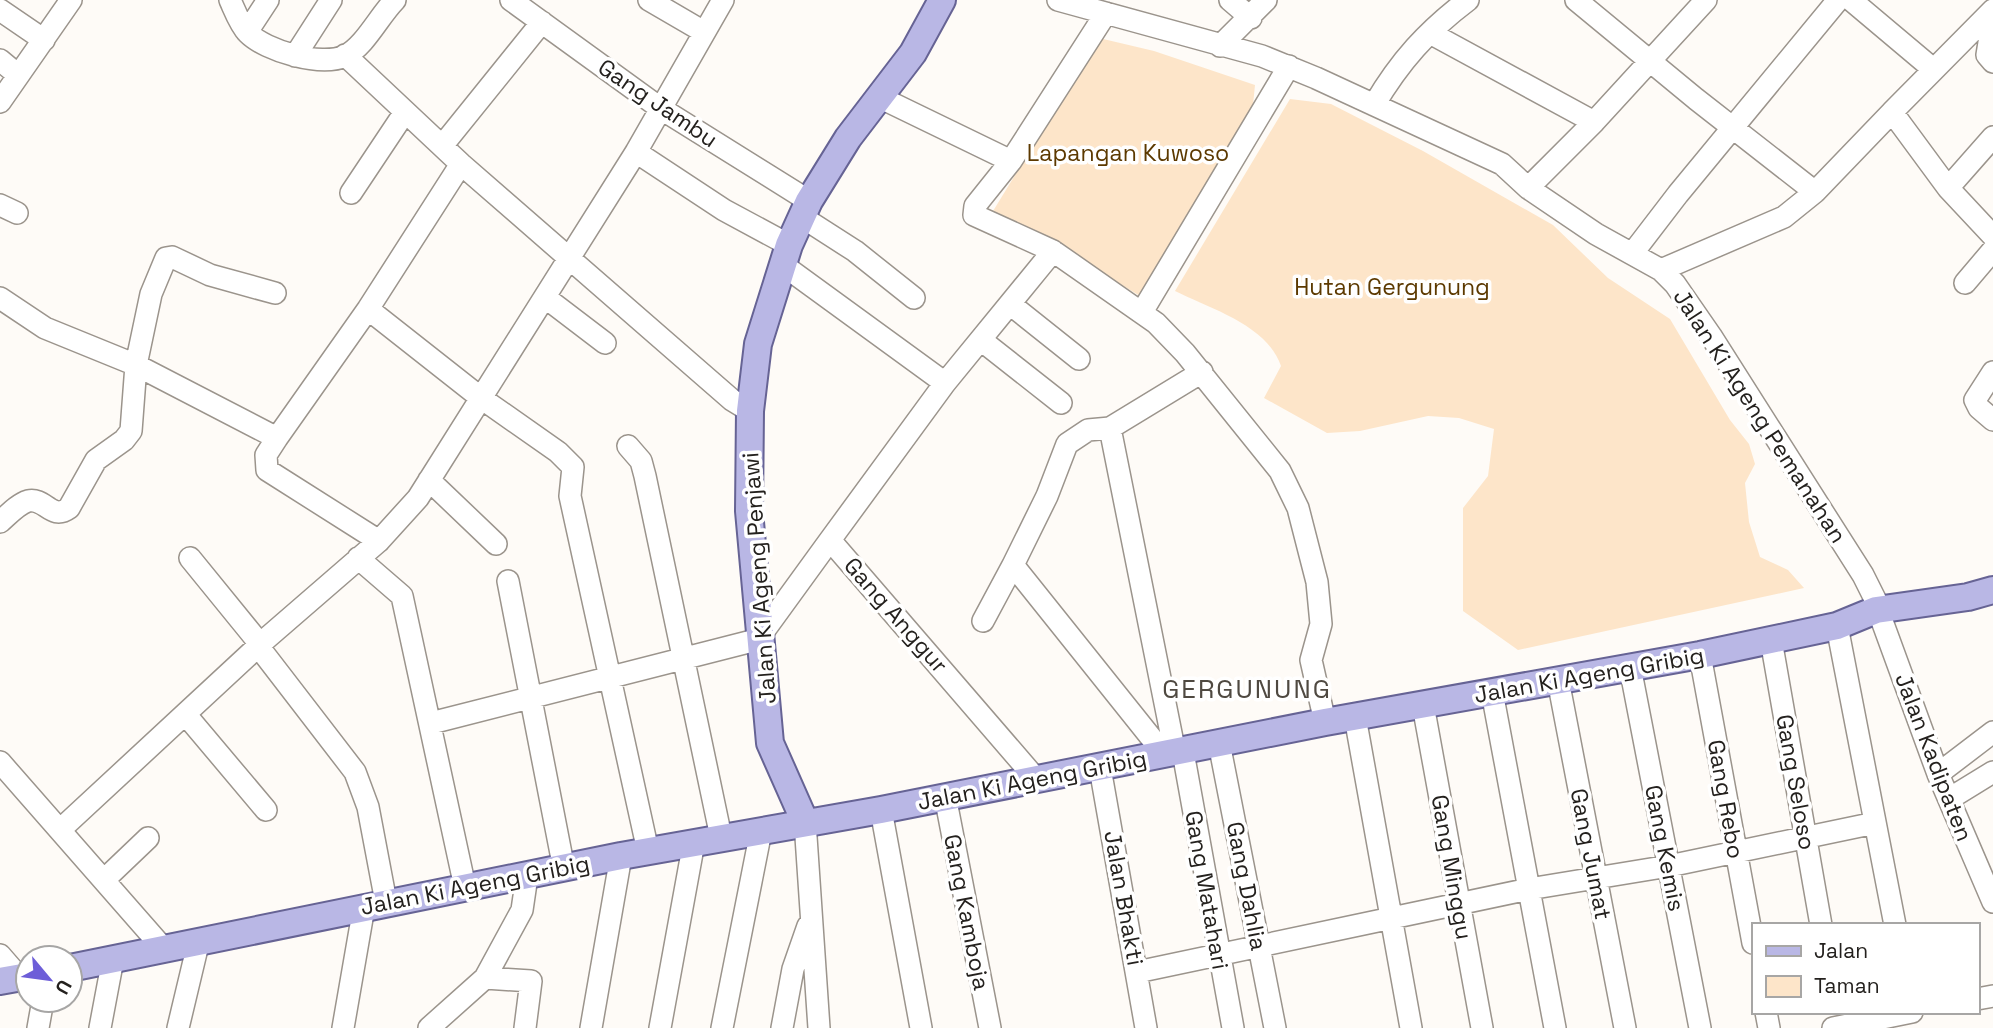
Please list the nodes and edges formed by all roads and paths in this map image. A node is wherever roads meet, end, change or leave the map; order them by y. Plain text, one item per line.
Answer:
1 (71, 0) edge
2 (230, 0) edge
3 (268, 0) edge
4 (331, 0) edge
5 (395, 0) edge
6 (511, 0) edge
7 (649, 0) edge
8 (723, 0) edge
9 (942, 0) edge
10 (1058, 0) edge
11 (1230, 0) edge
12 (1266, 0) edge
13 (1576, 0) edge
14 (1706, 0) edge
15 (1838, 0) edge
16 (1851, 0) edge
17 (1463, 1) edge
18 (0, 10) edge
19 (1993, 10) edge
20 (1106, 13) junction
21 (1251, 18) junction
22 (1993, 18) edge
23 (542, 22) junction
24 (247, 32) junction
25 (704, 32) junction
26 (1430, 33) junction
27 (44, 40) junction
28 (1220, 46) junction
29 (345, 55) junction
30 (295, 56) junction
31 (1991, 57) edge
32 (0, 60) edge
33 (1649, 62) junction
34 (1289, 66) junction
35 (1933, 69) junction
36 (18, 75) junction
37 (879, 97) junction
38 (0, 102) edge
39 (1374, 105) junction
40 (660, 108) junction
41 (1892, 112) junction
42 (405, 113) junction
43 (1594, 122) junction
44 (1734, 128) junction
45 (1993, 137) edge
46 (442, 146) junction
47 (636, 152) junction
48 (1011, 161) junction
49 (461, 164) junction
50 (1528, 188) junction
51 (1948, 188) junction
52 (1815, 192) junction
53 (351, 194) dead end
54 (806, 209) junction
55 (1993, 236) edge
56 (1993, 250) edge
57 (1053, 251) junction
58 (1632, 254) junction
59 (786, 255) junction
60 (569, 260) junction
61 (1661, 270) junction
62 (1965, 283) dead end
63 (275, 293) dead end
64 (0, 298) edge
65 (546, 298) junction
66 (914, 298) dead end
67 (1010, 304) junction
68 (368, 309) junction
69 (1142, 312) junction
70 (981, 340) junction
71 (605, 343) dead end
72 (1079, 359) dead end
73 (136, 365) junction
74 (1202, 372) junction
75 (1993, 372) edge
76 (945, 383) junction
77 (481, 398) junction
78 (1061, 402) dead end
79 (750, 411) junction
80 (1993, 420) edge
81 (1110, 428) junction
82 (277, 438) junction
83 (628, 446) dead end
84 (429, 480) junction
85 (0, 522) edge
86 (830, 540) junction
87 (379, 541) junction
88 (496, 544) dead end
89 (190, 558) dead end
90 (358, 558) junction
91 (1013, 565) junction
92 (508, 581) dead end
93 (1993, 590) edge
94 (1876, 607) junction
95 (983, 621) dead end
96 (1837, 626) junction
97 (761, 637) junction
98 (1771, 640) junction
99 (259, 645) junction
100 (1700, 655) junction
101 (681, 659) junction
102 (1630, 667) junction
103 (610, 677) junction
104 (1558, 680) junction
105 (1492, 692) junction
106 (530, 698) junction
107 (1423, 705) junction
108 (186, 715) junction
109 (1355, 717) junction
110 (1325, 722) junction
111 (430, 723) junction
112 (1993, 732) edge
113 (1219, 743) junction
114 (1174, 753) junction
115 (0, 762) edge
116 (1100, 768) junction
117 (1993, 772) edge
118 (1938, 774) junction
119 (1037, 780) junction
120 (945, 796) junction
121 (1949, 799) junction
122 (266, 810) dead end
123 (881, 810) junction
124 (805, 822) junction
125 (1875, 823) junction
126 (61, 829) junction
127 (761, 831) junction
128 (721, 837) junction
129 (148, 838) dead end
130 (1805, 838) junction
131 (694, 842) junction
132 (1736, 850) junction
133 (648, 851) junction
134 (621, 856) junction
135 (1669, 866) junction
136 (564, 869) junction
137 (527, 876) junction
138 (1596, 878) junction
139 (105, 879) junction
140 (465, 887) junction
141 (1529, 889) junction
142 (1993, 902) edge
143 (375, 905) junction
144 (1459, 905) junction
145 (812, 914) junction
146 (1393, 918) junction
147 (1821, 923) edge
148 (1895, 923) edge
149 (1752, 938) edge
150 (199, 940) junction
151 (1258, 947) junction
152 (163, 948) junction
153 (0, 955) edge
154 (1219, 955) junction
155 (113, 959) junction
156 (84, 965) edge
157 (1137, 972) junction
158 (14, 975) edge
159 (485, 978) junction
160 (1908, 1014) edge
161 (448, 1019) edge
162 (1889, 1023) edge
163 (1838, 1024) edge
164 (100, 1028) edge
165 (178, 1028) edge
166 (343, 1028) edge
167 (429, 1028) edge
168 (525, 1028) edge
169 (591, 1028) edge
170 (660, 1028) edge
171 (722, 1028) edge
172 (782, 1028) edge
173 (819, 1028) edge
174 (921, 1028) edge
175 (990, 1028) edge
176 (1146, 1028) edge
177 (1233, 1028) edge
178 (1275, 1028) edge
179 (1411, 1028) edge
180 (1482, 1028) edge
181 (1555, 1028) edge
182 (1625, 1028) edge
183 (1700, 1028) edge

1 - 27 street
2 - 24 street
3 - 24 street
4 - 30 street
5 - 29 street
6 - 23 street, Gang Jambu
7 - 25 street
8 - 25 street
9 - 37 main road, Jalan Ki Ageng Penjawi
10 - 20 street, Jalan Ki Ageng Pemanahan
11 - 21 street
12 - 21 street
13 - 33 street
14 - 33 street
15 - 44 street
16 - 35 street
17 - 26 street
18 - 27 street
19 - 35 street
20 - 28 street, Jalan Ki Ageng Pemanahan
20 - 48 street
21 - 28 street
22 - 31 street
23 - 40 street, Gang Jambu
23 - 46 street
24 - 30 street
25 - 40 street
26 - 39 street
26 - 43 street
27 - 36 street
28 - 34 street, Jalan Ki Ageng Pemanahan
29 - 30 street
29 - 42 street
32 - 36 street
33 - 43 street
33 - 44 street
34 - 39 street, Jalan Ki Ageng Pemanahan
34 - 69 street
35 - 41 street
36 - 38 street
37 - 48 street
37 - 54 main road, Jalan Ki Ageng Penjawi
39 - 50 street, Jalan Ki Ageng Pemanahan
40 - 47 street
40 - 54 street, Gang Jambu
41 - 51 street
41 - 52 street
42 - 46 street
42 - 53 street
43 - 50 street
44 - 52 street
44 - 58 street
45 - 51 street
46 - 49 street
47 - 59 street
47 - 60 street
48 - 57 street
49 - 60 street
49 - 68 street
50 - 58 street, Jalan Ki Ageng Pemanahan
51 - 55 street
52 - 61 street
54 - 59 main road, Jalan Ki Ageng Penjawi
54 - 66 street, Gang Jambu
56 - 62 street
57 - 67 street
57 - 69 street
58 - 61 street, Jalan Ki Ageng Pemanahan
59 - 76 street
59 - 79 main road, Jalan Ki Ageng Penjawi
60 - 65 street
60 - 79 street
61 - 94 street, Jalan Ki Ageng Pemanahan
63 - 73 street
64 - 73 street
65 - 71 street
65 - 77 street
67 - 70 street
67 - 72 street
68 - 77 street
68 - 82 street
69 - 74 street
70 - 76 street
70 - 78 street
73 - 82 street
73 - 85 street
74 - 81 street
74 - 110 street
75 - 80 street
76 - 86 street
77 - 84 street
77 - 103 street
79 - 97 main road, Jalan Ki Ageng Penjawi
81 - 91 street
81 - 114 street, Gang Matahari
82 - 87 street
83 - 101 street
84 - 87 street
84 - 88 street
86 - 97 street, Gang Anggur
86 - 119 street, Gang Anggur
87 - 90 street
89 - 99 street
90 - 99 street
90 - 111 street
91 - 95 street
91 - 114 street
92 - 106 street
93 - 94 main road, Jalan Ki Ageng Gribig
94 - 96 main road, Jalan Ki Ageng Gribig
94 - 118 street, Jalan Kadipaten
96 - 98 main road, Jalan Ki Ageng Gribig
96 - 125 street
97 - 101 street
97 - 124 main road, Jalan Ki Ageng Penjawi
98 - 100 main road, Jalan Ki Ageng Gribig
98 - 130 street, Gang Seloso
99 - 108 street
99 - 143 street
100 - 102 main road, Jalan Ki Ageng Gribig
100 - 132 street, Gang Rebo
101 - 103 street
101 - 128 street
102 - 104 main road, Jalan Ki Ageng Gribig
102 - 135 street, Gang Kemis
103 - 106 street
103 - 133 street
104 - 105 main road, Jalan Ki Ageng Gribig
104 - 138 street, Gang Jumat
105 - 107 main road, Jalan Ki Ageng Gribig
105 - 141 street
106 - 111 street
106 - 136 street
107 - 109 main road, Jalan Ki Ageng Gribig
107 - 144 street, Gang Minggu
108 - 122 street
108 - 126 street
109 - 110 main road, Jalan Ki Ageng Gribig
109 - 146 street
110 - 113 main road, Jalan Ki Ageng Gribig
111 - 140 street
112 - 118 street
113 - 114 main road, Jalan Ki Ageng Gribig
113 - 151 street, Gang Dahlia
114 - 116 main road, Jalan Ki Ageng Gribig
114 - 154 street, Gang Matahari
115 - 126 street
116 - 119 main road, Jalan Ki Ageng Gribig
116 - 157 street, Jalan Bhakti
117 - 121 street
118 - 121 street, Jalan Kadipaten
119 - 120 main road, Jalan Ki Ageng Gribig
120 - 123 main road, Jalan Ki Ageng Gribig
120 - 175 street, Gang Kamboja
121 - 142 street, Jalan Kadipaten
123 - 124 main road, Jalan Ki Ageng Gribig
123 - 174 street
124 - 127 main road, Jalan Ki Ageng Gribig
124 - 145 street
125 - 130 street
125 - 148 street
126 - 139 street
127 - 128 main road, Jalan Ki Ageng Gribig
127 - 171 street
128 - 131 main road, Jalan Ki Ageng Gribig
129 - 139 street
130 - 132 street
130 - 147 street, Gang Seloso
131 - 133 main road, Jalan Ki Ageng Gribig
131 - 170 street
132 - 135 street
132 - 149 street, Gang Rebo
133 - 134 main road, Jalan Ki Ageng Gribig
134 - 136 main road, Jalan Ki Ageng Gribig
134 - 169 street
135 - 138 street
135 - 183 street, Gang Kemis
136 - 137 main road, Jalan Ki Ageng Gribig
137 - 140 main road, Jalan Ki Ageng Gribig
137 - 159 street
138 - 141 street
138 - 182 street, Gang Jumat
139 - 152 street
140 - 143 main road, Jalan Ki Ageng Gribig
141 - 144 street
141 - 181 street
143 - 150 main road, Jalan Ki Ageng Gribig
143 - 166 street
144 - 146 street
144 - 180 street, Gang Minggu
145 - 172 street
145 - 173 street
146 - 151 street
146 - 179 street
150 - 152 main road, Jalan Ki Ageng Gribig
150 - 165 street
151 - 154 street
151 - 178 street, Gang Dahlia
152 - 155 main road, Jalan Ki Ageng Gribig
153 - 158 street
154 - 157 street
154 - 177 street, Gang Matahari
155 - 156 main road, Jalan Ki Ageng Gribig
155 - 164 street
157 - 176 street, Jalan Bhakti
159 - 161 street
159 - 168 street
160 - 162 street
161 - 167 street
162 - 163 street

